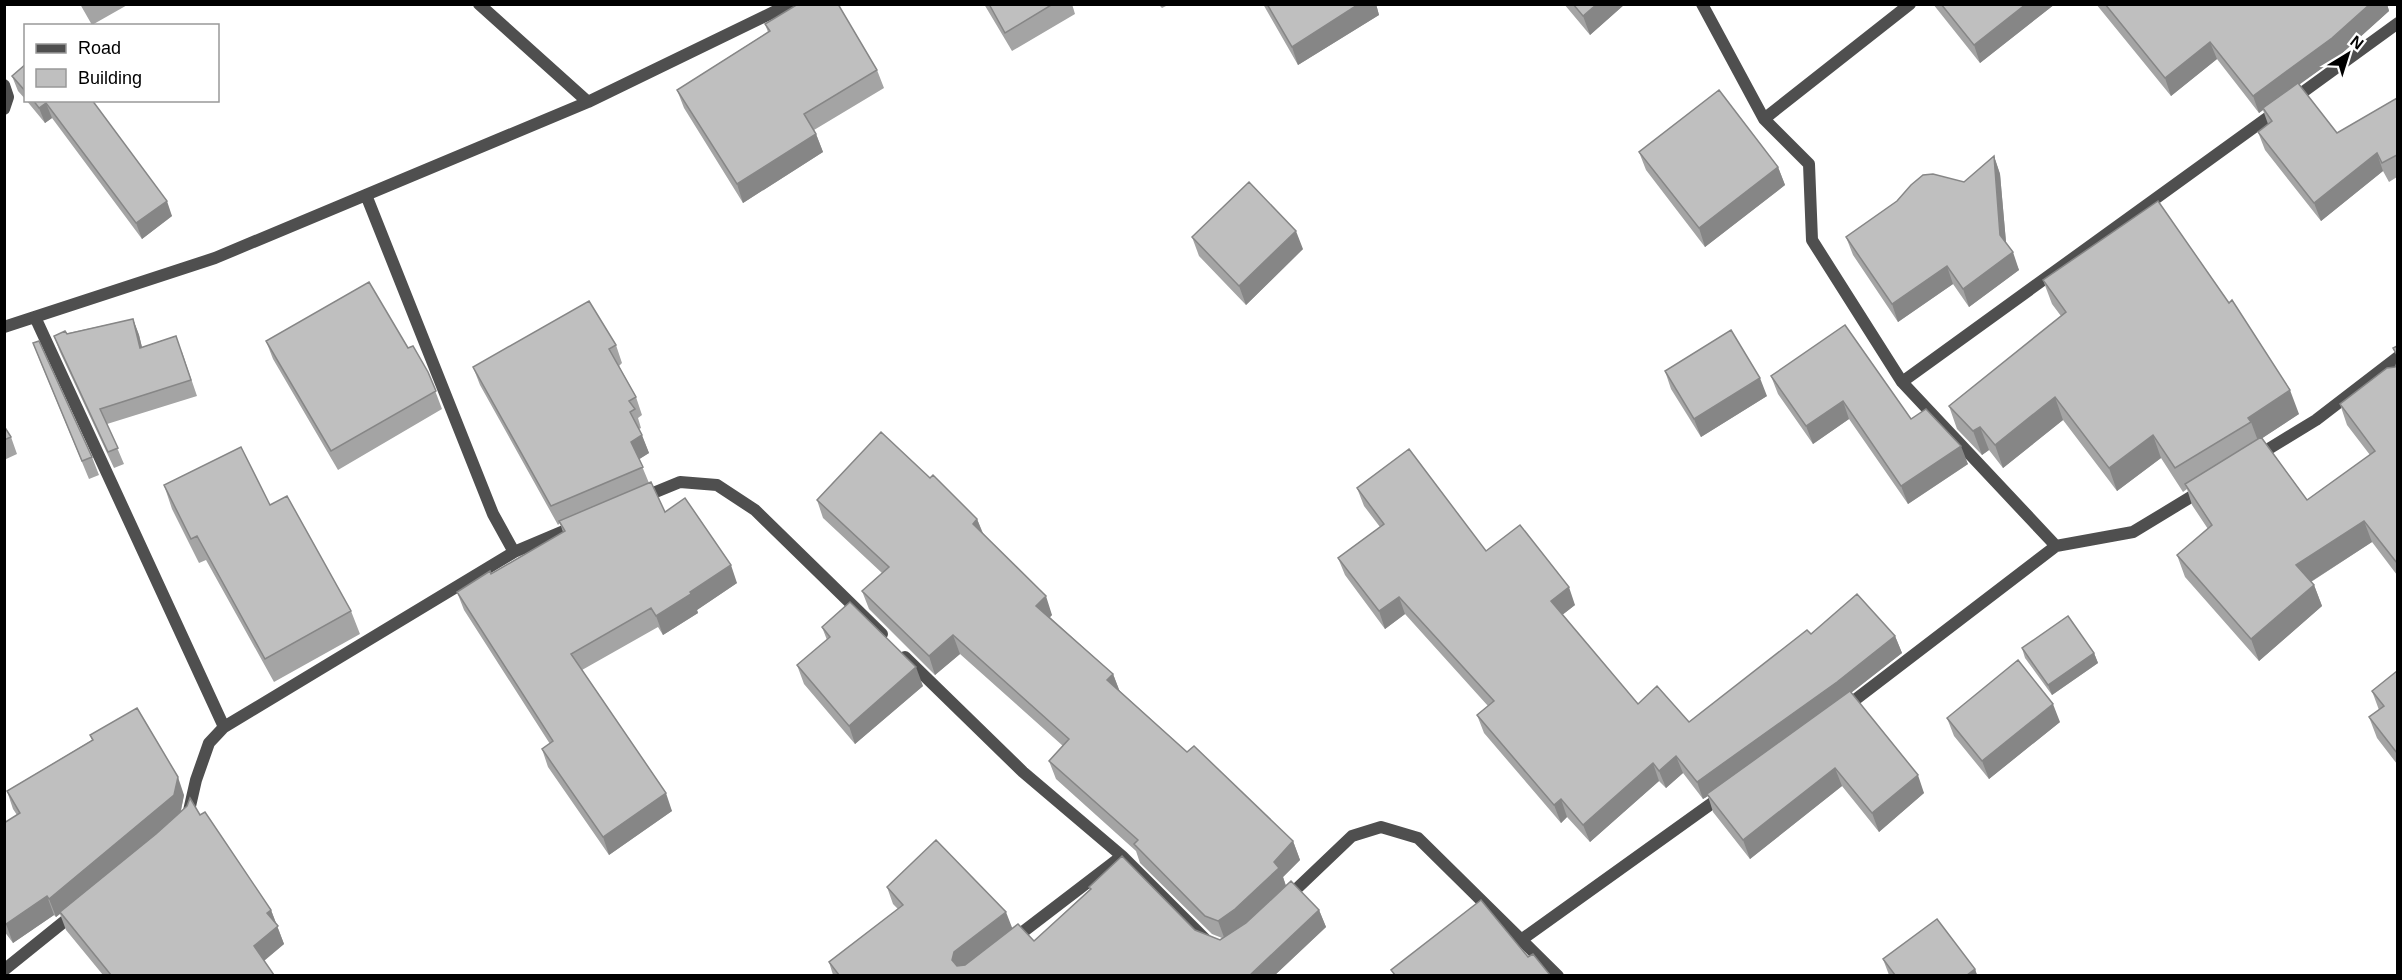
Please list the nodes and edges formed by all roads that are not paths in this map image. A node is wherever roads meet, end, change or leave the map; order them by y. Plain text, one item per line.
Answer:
1 (479, 4) edge
2 (790, 4) edge
3 (1702, 4) edge
4 (1910, 4) edge
5 (2397, 23) edge
6 (4, 85) edge
7 (588, 102) junction
8 (4, 109) edge
9 (1764, 119) junction
10 (366, 195) junction
11 (35, 317) junction
12 (4, 327) edge
13 (2397, 357) edge
14 (1902, 382) junction
15 (2245, 464) edge
16 (2214, 482) edge
17 (628, 504) edge
18 (586, 521) edge
19 (2056, 546) junction
20 (514, 552) junction
21 (1829, 719) edge
22 (224, 727) junction
23 (1729, 791) edge
24 (180, 825) edge
25 (1122, 856) junction
26 (1282, 902) edge
27 (85, 904) edge
28 (1521, 940) junction
29 (1217, 945) edge
30 (1003, 947) edge
31 (4, 970) edge
32 (1558, 975) edge

1 - 7 street
2 - 7 street
3 - 9 street
4 - 9 street
5 - 14 street
6 - 8 street
7 - 10 street
9 - 14 street
10 - 11 street
10 - 20 street
11 - 12 street
11 - 22 street
13 - 15 street
14 - 19 street
16 - 19 street
17 - 25 street
18 - 20 street
19 - 21 street
20 - 22 street
22 - 24 street
23 - 28 street
25 - 29 street
25 - 30 street
26 - 28 street
27 - 31 street
28 - 32 street

